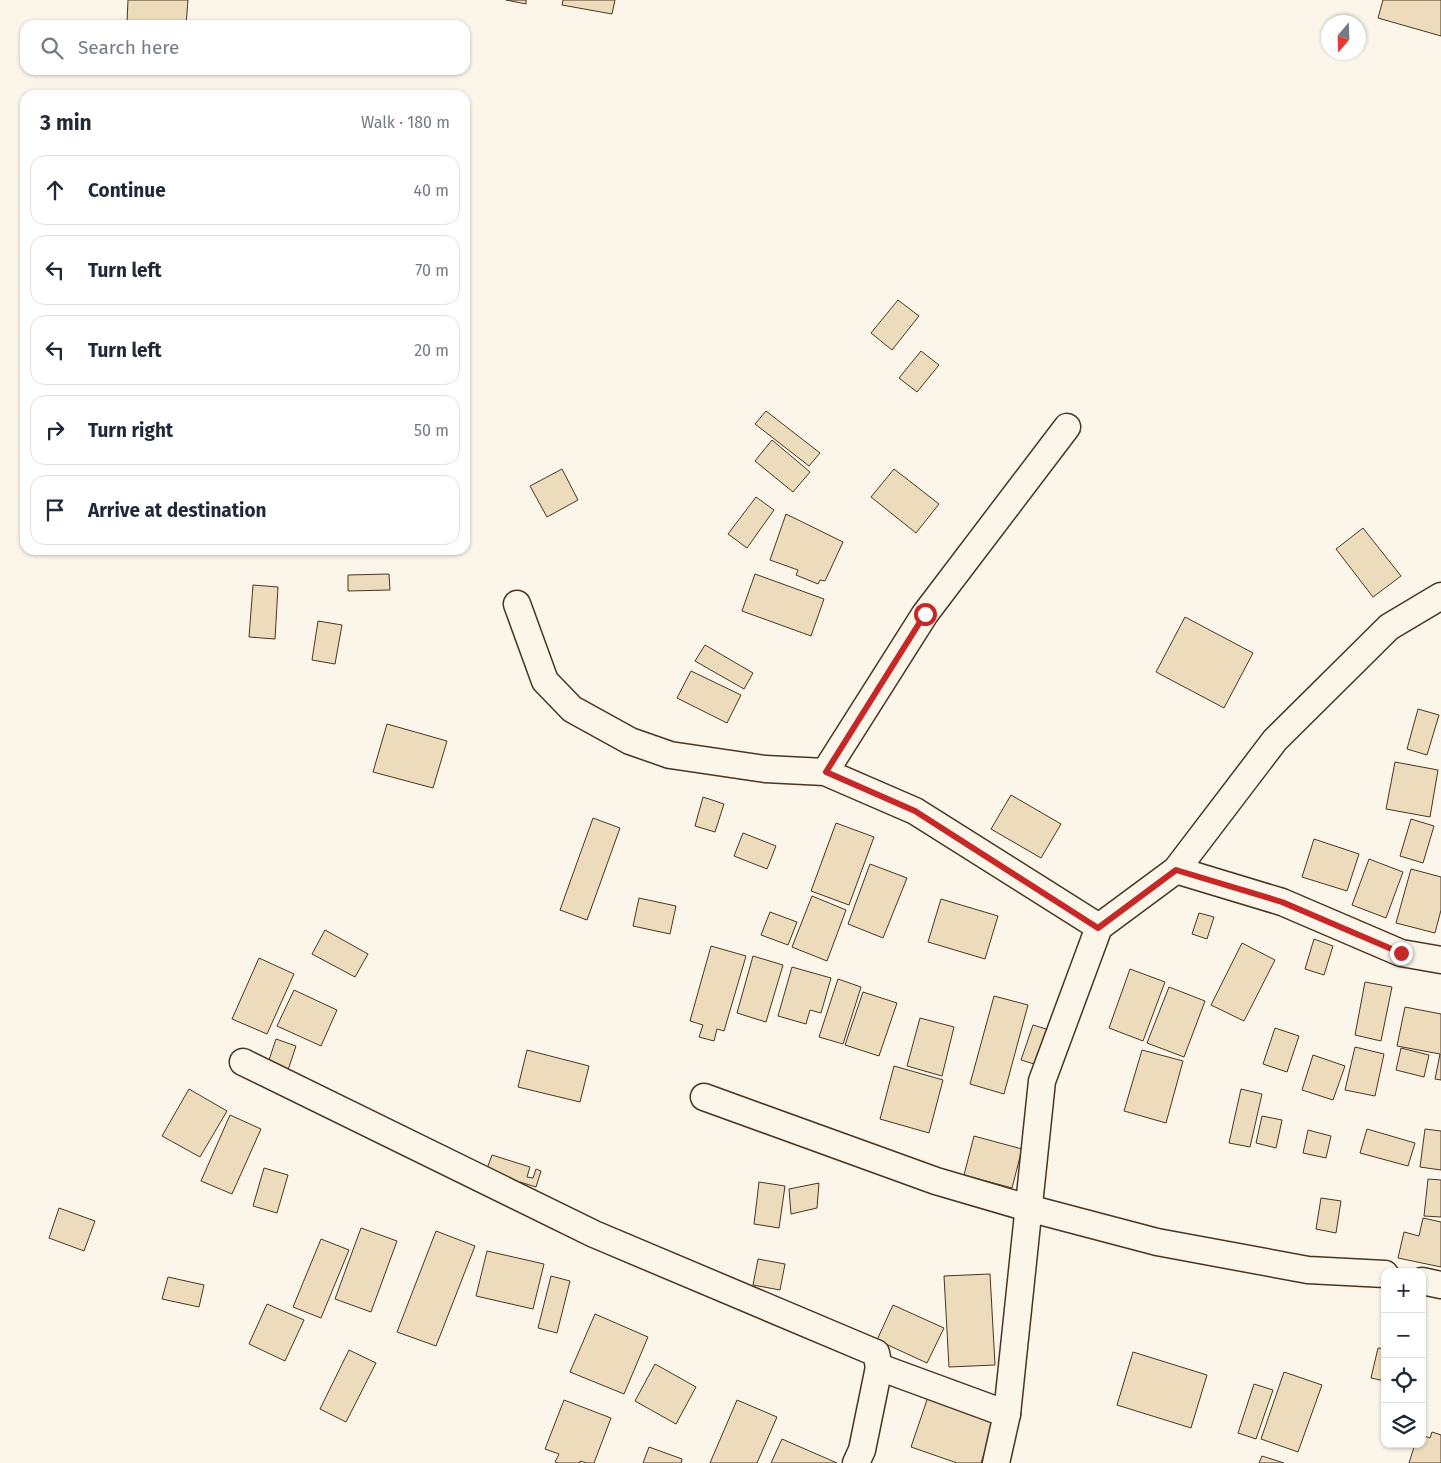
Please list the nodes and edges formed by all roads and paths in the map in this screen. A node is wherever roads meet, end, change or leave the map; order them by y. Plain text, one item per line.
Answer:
1 (1067, 428) dead end
2 (1441, 596) edge
3 (517, 604) dead end
4 (826, 772) junction
5 (1176, 870) junction
6 (1098, 928) junction
7 (1441, 960) edge
8 (243, 1062) dead end
9 (704, 1097) dead end
10 (1028, 1208) junction
11 (1381, 1274) edge
12 (1426, 1282) edge
13 (1441, 1285) edge
14 (879, 1367) junction
15 (1007, 1414) junction
16 (856, 1463) edge
17 (996, 1463) edge

1 - 4 street
2 - 5 street
3 - 4 street
4 - 6 street
5 - 6 street
5 - 7 street
6 - 10 street
8 - 14 street
9 - 10 street
10 - 11 street
10 - 15 street
12 - 13 street
14 - 15 street
14 - 16 street
15 - 17 street

